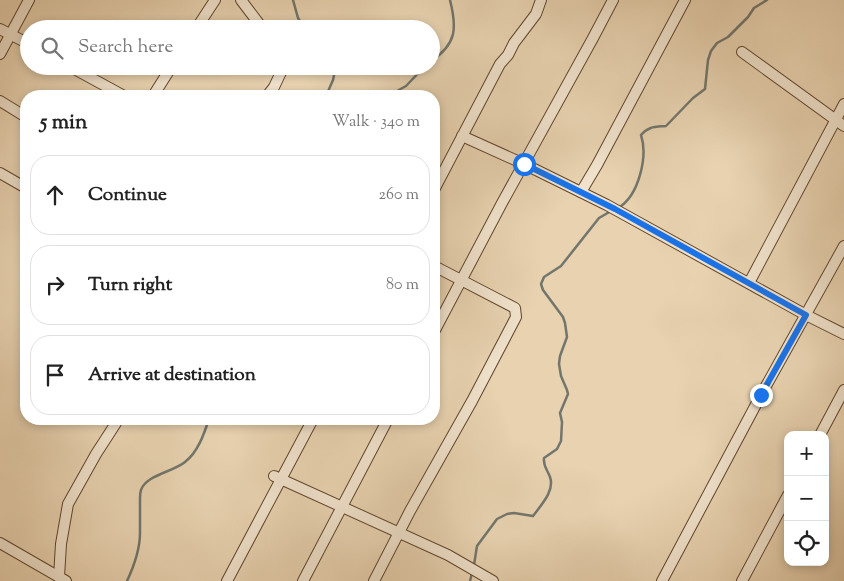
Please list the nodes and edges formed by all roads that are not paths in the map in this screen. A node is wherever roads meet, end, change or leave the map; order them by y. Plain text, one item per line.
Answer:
1 (30, 0) edge
2 (215, 0) edge
3 (241, 0) edge
4 (541, 0) edge
5 (612, 0) edge
6 (685, 0) edge
7 (202, 20) edge
8 (256, 20) edge
9 (0, 29) edge
10 (10, 34) junction
11 (20, 39) edge
12 (742, 52) dead end
13 (0, 54) edge
14 (86, 75) edge
15 (166, 75) edge
16 (280, 75) edge
17 (113, 90) edge
18 (157, 90) edge
19 (272, 90) edge
20 (0, 102) edge
21 (844, 104) edge
22 (20, 114) edge
23 (840, 123) edge
24 (462, 136) junction
25 (524, 164) junction
26 (0, 173) edge
27 (440, 178) edge
28 (20, 185) edge
29 (581, 192) junction
30 (844, 246) edge
31 (440, 269) edge
32 (461, 280) junction
33 (749, 283) junction
34 (806, 315) junction
35 (440, 320) edge
36 (844, 334) edge
37 (844, 390) edge
38 (115, 425) edge
39 (309, 425) edge
40 (385, 425) edge
41 (822, 431) edge
42 (278, 477) junction
43 (784, 502) edge
44 (342, 507) junction
45 (399, 533) junction
46 (0, 543) edge
47 (63, 579) edge
48 (227, 581) edge
49 (303, 581) edge
50 (374, 581) edge
51 (493, 581) edge
52 (662, 581) edge
53 (742, 581) edge

1 - 10 street
2 - 7 street
3 - 8 street
4 - 24 street
5 - 25 street
6 - 29 street
9 - 10 street
10 - 11 street
10 - 13 street
12 - 23 street
14 - 17 street
15 - 18 street
16 - 19 street
20 - 22 street
21 - 23 street
23 - 33 street
24 - 25 street
24 - 27 street
25 - 29 street
25 - 32 street
26 - 28 street
29 - 33 street
30 - 34 street
31 - 32 street
32 - 35 street
32 - 45 street
33 - 34 street
34 - 36 street
34 - 52 street
37 - 41 street
38 - 47 street
39 - 42 street
40 - 44 street
42 - 44 street
42 - 48 street
43 - 53 street
44 - 45 street
44 - 49 street
45 - 50 street
45 - 51 street
46 - 47 street

